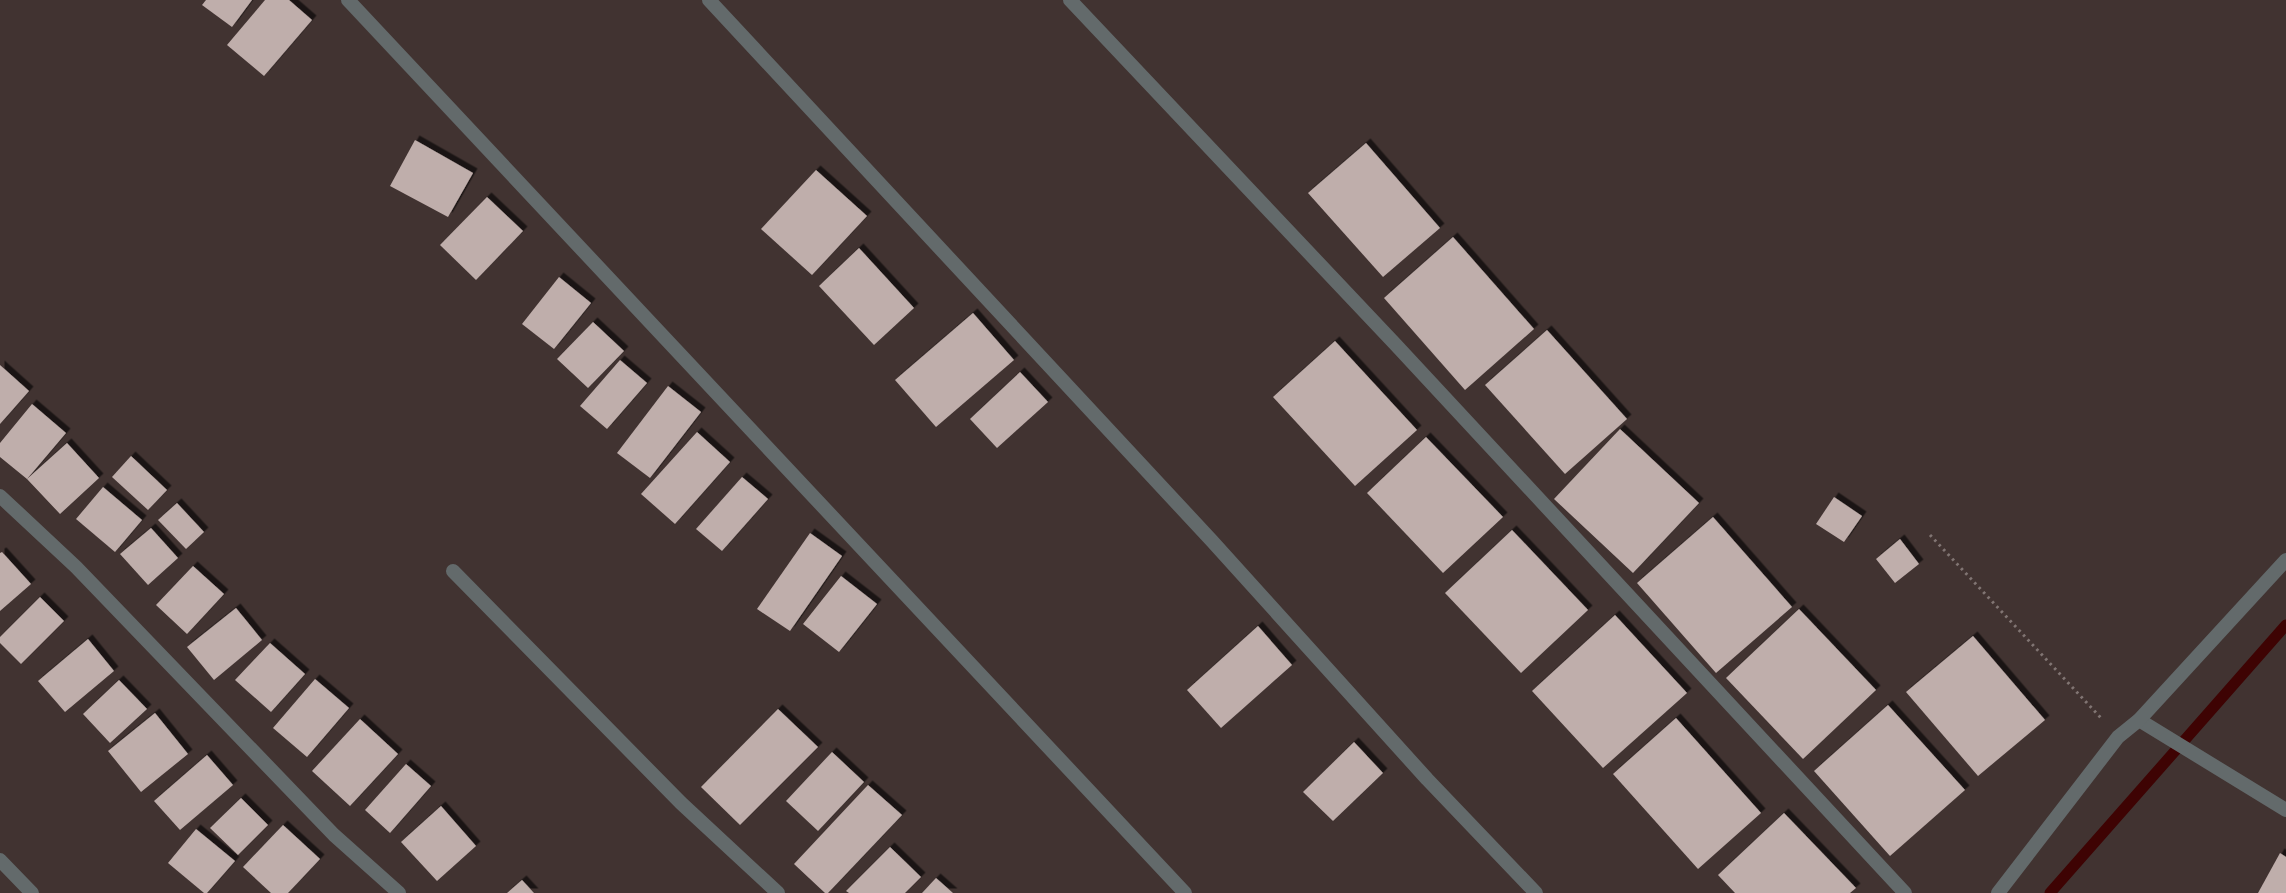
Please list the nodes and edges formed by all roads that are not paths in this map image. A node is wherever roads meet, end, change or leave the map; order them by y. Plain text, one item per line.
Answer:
1 (348, 0) edge
2 (710, 0) edge
3 (1070, 0) edge
4 (0, 496) edge
5 (2286, 560) edge
6 (452, 571) dead end
7 (2139, 720) junction
8 (2286, 810) edge
9 (0, 860) edge
10 (32, 893) edge
11 (399, 893) edge
12 (778, 893) edge
13 (1185, 893) edge
14 (1536, 893) edge
15 (1905, 893) edge
16 (1998, 893) edge

1 - 13 street
2 - 14 street
3 - 15 street
4 - 11 street
5 - 7 street
6 - 12 street
7 - 8 street
7 - 16 street
9 - 10 street

